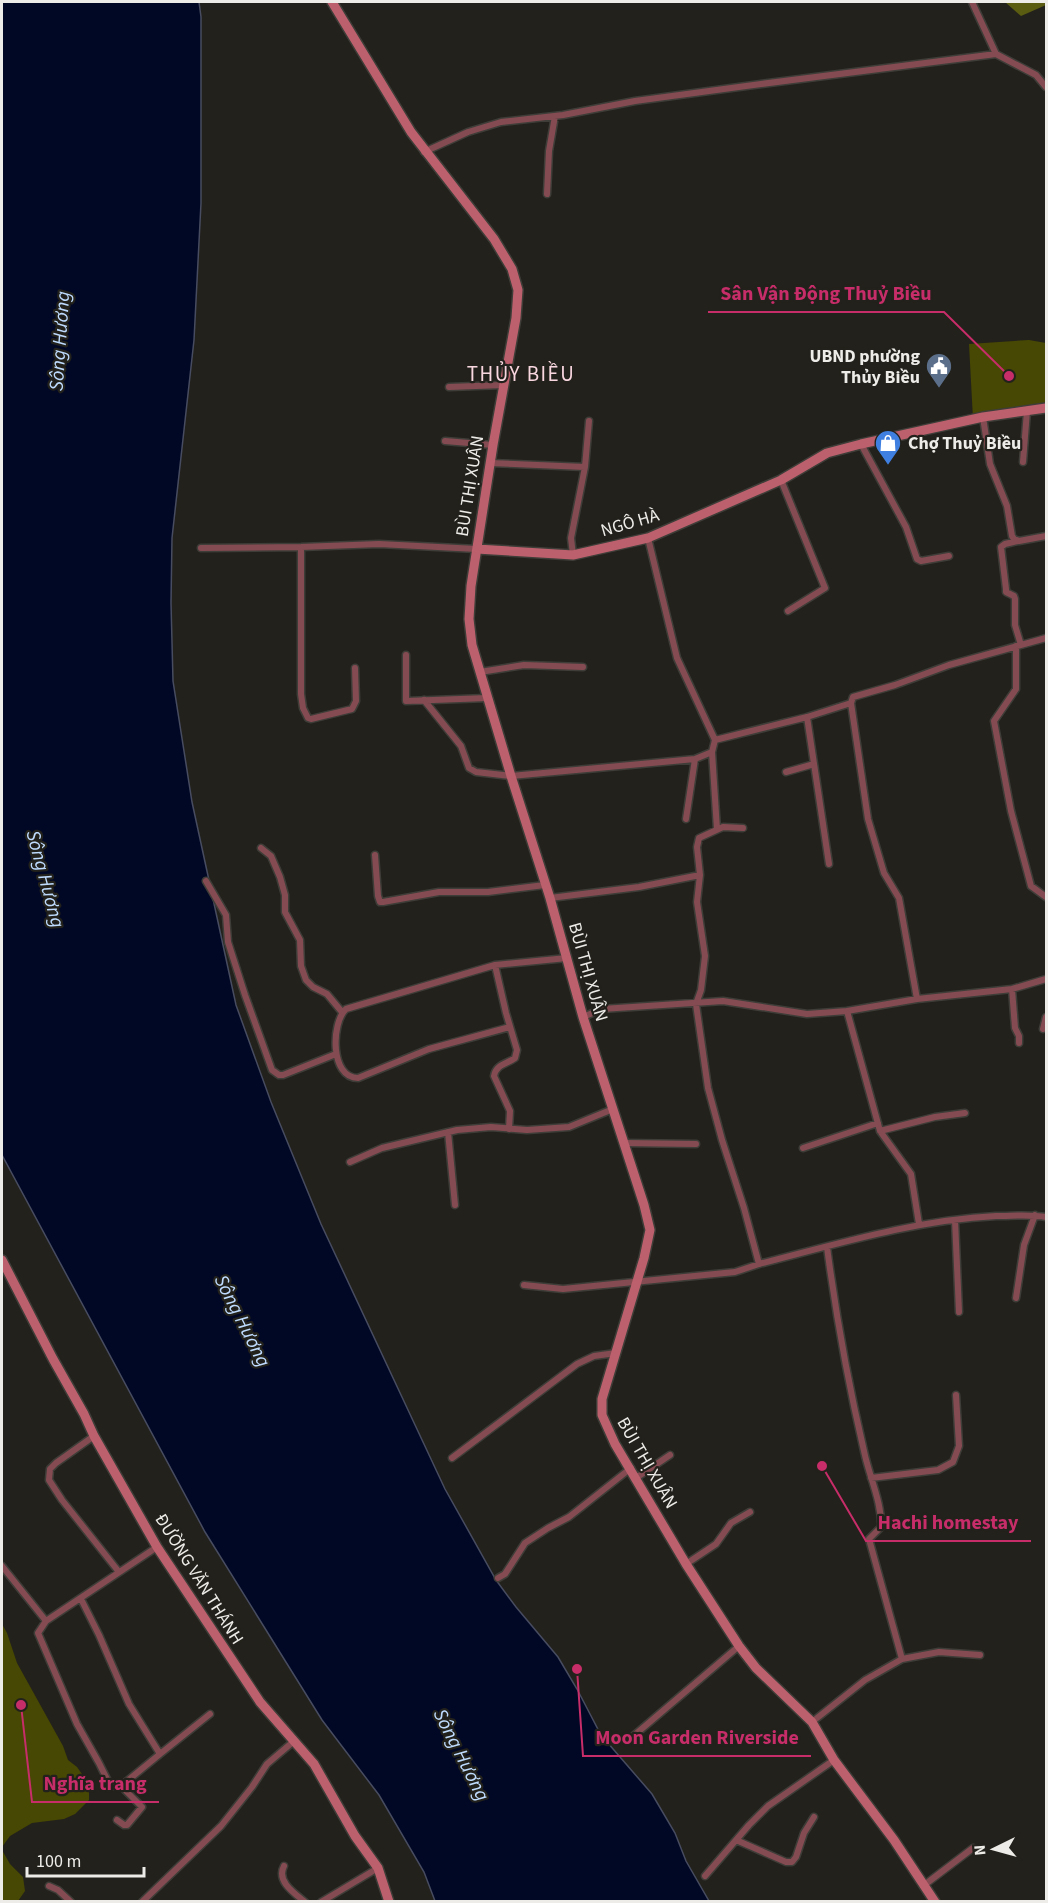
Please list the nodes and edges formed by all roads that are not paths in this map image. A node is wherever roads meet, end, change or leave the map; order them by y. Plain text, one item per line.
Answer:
1 (332, 2) edge
2 (972, 2) edge
3 (996, 54) junction
4 (1047, 87) edge
5 (555, 116) junction
6 (424, 152) junction
7 (547, 195) dead end
8 (502, 385) junction
9 (449, 387) dead end
10 (1047, 408) edge
11 (1028, 411) junction
12 (983, 417) junction
13 (589, 420) dead end
14 (445, 441) dead end
15 (493, 444) junction
16 (861, 444) junction
17 (1023, 462) dead end
18 (490, 463) junction
19 (585, 467) junction
20 (781, 480) junction
21 (1047, 536) edge
22 (648, 538) junction
23 (1018, 541) junction
24 (301, 547) junction
25 (201, 548) dead end
26 (477, 549) junction
27 (573, 555) junction
28 (949, 556) dead end
29 (788, 611) dead end
30 (1047, 638) edge
31 (1018, 646) junction
32 (405, 655) dead end
33 (583, 667) dead end
34 (355, 668) dead end
35 (480, 672) junction
36 (487, 698) junction
37 (424, 699) junction
38 (851, 703) junction
39 (807, 717) junction
40 (715, 740) junction
41 (712, 752) junction
42 (694, 759) junction
43 (814, 764) junction
44 (786, 772) dead end
45 (511, 776) junction
46 (686, 819) dead end
47 (743, 828) dead end
48 (717, 829) junction
49 (261, 848) dead end
50 (375, 855) dead end
51 (829, 864) dead end
52 (700, 875) junction
53 (206, 881) dead end
54 (545, 885) junction
55 (1047, 897) edge
56 (550, 898) junction
57 (567, 958) junction
58 (495, 965) junction
59 (1047, 979) edge
60 (1012, 989) junction
61 (917, 999) junction
62 (696, 1004) junction
63 (847, 1011) junction
64 (342, 1012) junction
65 (583, 1017) junction
66 (1047, 1017) edge
67 (510, 1027) junction
68 (1043, 1029) dead end
69 (1018, 1043) dead end
70 (336, 1054) junction
71 (613, 1109) junction
72 (965, 1113) dead end
73 (878, 1123) junction
74 (509, 1129) junction
75 (880, 1131) junction
76 (448, 1132) junction
77 (624, 1143) junction
78 (696, 1143) dead end
79 (803, 1148) dead end
80 (350, 1162) dead end
81 (455, 1205) dead end
82 (1035, 1215) junction
83 (1047, 1217) edge
84 (955, 1220) junction
85 (920, 1224) junction
86 (827, 1247) junction
87 (2, 1260) edge
88 (759, 1264) junction
89 (638, 1281) junction
90 (524, 1285) dead end
91 (1016, 1298) dead end
92 (959, 1312) dead end
93 (616, 1353) junction
94 (956, 1395) dead end
95 (94, 1436) junction
96 (670, 1455) dead end
97 (452, 1458) dead end
98 (630, 1468) junction
99 (636, 1478) junction
100 (871, 1478) junction
101 (750, 1512) dead end
102 (157, 1547) junction
103 (686, 1564) junction
104 (2, 1566) edge
105 (119, 1572) junction
106 (498, 1578) dead end
107 (81, 1599) junction
108 (46, 1621) junction
109 (739, 1646) junction
110 (980, 1655) dead end
111 (902, 1659) junction
112 (210, 1714) dead end
113 (812, 1722) junction
114 (631, 1738) dead end
115 (294, 1741) junction
116 (160, 1754) junction
117 (834, 1760) junction
118 (121, 1786) junction
119 (814, 1817) dead end
120 (117, 1820) dead end
121 (736, 1840) junction
122 (973, 1848) dead end
123 (284, 1866) dead end
124 (378, 1869) junction
125 (705, 1876) dead end
126 (49, 1886) dead end
127 (923, 1886) junction
128 (71, 1902) edge
129 (142, 1902) edge
130 (305, 1902) edge
131 (321, 1902) edge
132 (388, 1902) edge
133 (935, 1902) edge

1 - 6 street, BÙI THỊ XUÂN
2 - 3 street
3 - 4 street
3 - 5 street
5 - 6 street
5 - 7 street
6 - 8 street, BÙI THỊ XUÂN
8 - 9 street
8 - 15 street, BÙI THỊ XUÂN
10 - 11 street, NGÔ HÀ
11 - 12 street, NGÔ HÀ
11 - 17 street
12 - 16 street, NGÔ HÀ
12 - 23 street
13 - 19 street
14 - 15 street
15 - 18 street, BÙI THỊ XUÂN
16 - 20 street, NGÔ HÀ
16 - 28 street
18 - 19 street
18 - 26 street, BÙI THỊ XUÂN
19 - 27 street
20 - 22 street, NGÔ HÀ
20 - 29 street
21 - 23 street
22 - 27 street, NGÔ HÀ
22 - 40 street
23 - 31 street
24 - 25 street, NGÔ HÀ
24 - 26 street, NGÔ HÀ
24 - 34 street
26 - 27 street, NGÔ HÀ
26 - 35 street, BÙI THỊ XUÂN
30 - 31 street
31 - 38 street
31 - 55 street
32 - 37 street
33 - 35 street
35 - 36 street, BÙI THỊ XUÂN
36 - 37 street
36 - 45 street, BÙI THỊ XUÂN
37 - 45 street
38 - 39 street
38 - 61 street
39 - 40 street
39 - 43 street
40 - 41 street
41 - 42 street
41 - 48 street
42 - 45 street
42 - 46 street
43 - 44 street
43 - 51 street
45 - 54 street, BÙI THỊ XUÂN
47 - 48 street
48 - 52 street
49 - 64 street
50 - 54 street
52 - 56 street
52 - 62 street
53 - 70 street
54 - 56 street, BÙI THỊ XUÂN
56 - 57 street, BÙI THỊ XUÂN
57 - 58 street
57 - 65 street, BÙI THỊ XUÂN
58 - 64 street
58 - 67 street
59 - 60 street
60 - 61 street
60 - 69 street
61 - 63 street
62 - 63 street
62 - 65 street
62 - 88 street
63 - 73 street
64 - 70 street
65 - 71 street, BÙI THỊ XUÂN
66 - 68 street
67 - 70 street
67 - 74 street
71 - 74 street
71 - 77 street, BÙI THỊ XUÂN
72 - 75 street
73 - 75 street
73 - 79 street
74 - 76 street
75 - 85 street
76 - 80 street
76 - 81 street
77 - 78 street
77 - 89 street, BÙI THỊ XUÂN
82 - 83 street
82 - 84 street
82 - 91 street
84 - 85 street
84 - 92 street
85 - 86 street
86 - 88 street
86 - 100 street
87 - 95 street, ĐƯỜNG VĂN THÁNH
88 - 89 street
89 - 90 street
89 - 93 street, BÙI THỊ XUÂN
93 - 97 street
93 - 98 street, BÙI THỊ XUÂN
94 - 100 street
95 - 102 street, ĐƯỜNG VĂN THÁNH
95 - 105 street
96 - 99 street
98 - 99 street, BÙI THỊ XUÂN
98 - 106 street
99 - 103 street, BÙI THỊ XUÂN
100 - 111 street
101 - 103 street
102 - 105 street
102 - 115 street, ĐƯỜNG VĂN THÁNH
103 - 109 street, BÙI THỊ XUÂN
104 - 108 street
105 - 107 street
107 - 108 street
107 - 116 street
108 - 118 street
109 - 113 street, BÙI THỊ XUÂN
109 - 114 street
110 - 111 street
111 - 113 street
112 - 116 street
113 - 117 street, BÙI THỊ XUÂN
115 - 124 street, ĐƯỜNG VĂN THÁNH
115 - 129 street
116 - 118 street
117 - 121 street
117 - 127 street, BÙI THỊ XUÂN
118 - 120 street
119 - 121 street
121 - 125 street
122 - 127 street
123 - 130 street
124 - 131 street
124 - 132 street, ĐƯỜNG VĂN THÁNH
126 - 128 street
127 - 133 street, BÙI THỊ XUÂN

